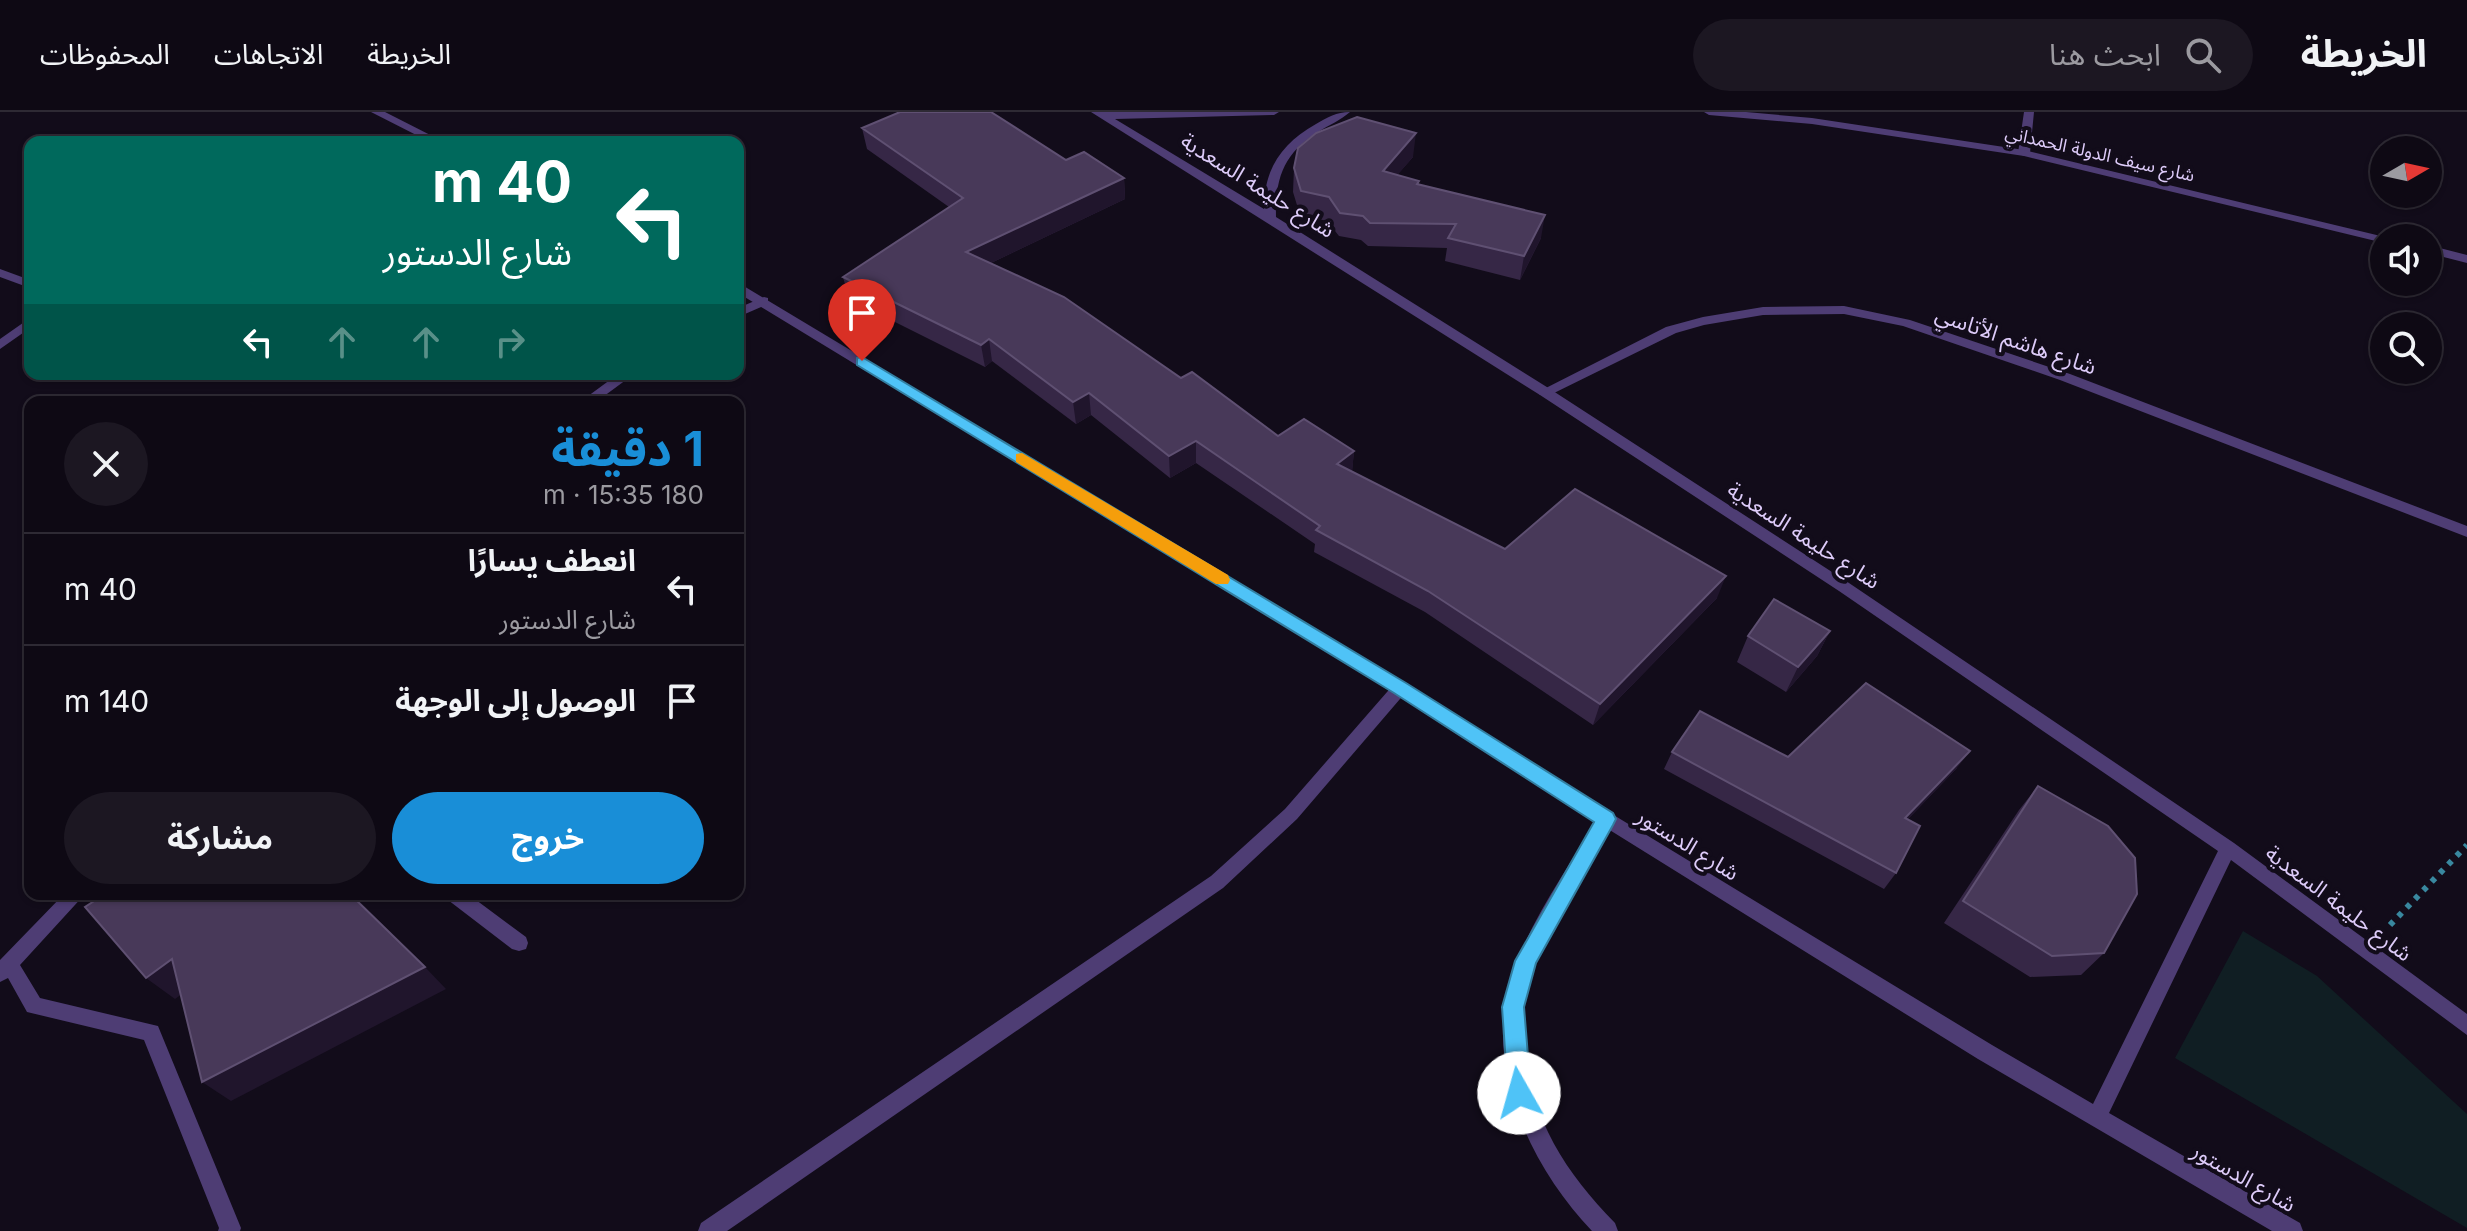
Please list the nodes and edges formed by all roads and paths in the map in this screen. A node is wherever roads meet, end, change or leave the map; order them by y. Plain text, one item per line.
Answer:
1 (376, 112) edge
2 (1274, 112) edge
3 (1345, 112) edge
4 (1709, 112) edge
5 (2029, 112) edge
6 (1099, 114) edge
7 (426, 136) edge
8 (2024, 153) junction
9 (1270, 218) junction
10 (2370, 236) edge
11 (2442, 253) edge
12 (2467, 259) edge
13 (0, 273) edge
14 (24, 282) edge
15 (744, 291) edge
16 (764, 301) junction
17 (744, 310) edge
18 (24, 327) edge
19 (0, 345) edge
20 (618, 380) edge
21 (1545, 392) junction
22 (596, 396) edge
23 (2467, 532) edge
24 (1400, 688) junction
25 (1606, 819) junction
26 (2467, 845) edge
27 (2228, 848) junction
28 (70, 900) edge
29 (462, 900) edge
30 (519, 943) dead end
31 (2365, 950) junction
32 (4, 968) edge
33 (2467, 1026) edge
34 (2097, 1117) junction
35 (229, 1231) edge
36 (709, 1231) edge
37 (1607, 1231) edge
38 (2292, 1231) edge

1 - 7 street
2 - 6 street
3 - 9 street
4 - 8 street, شارع سيف الدولة الحمداني
5 - 8 street
6 - 9 street, شارع حليمة السعدية
8 - 10 street, شارع سيف الدولة الحمداني
9 - 21 street, شارع حليمة السعدية
11 - 12 street
13 - 14 street
15 - 16 street, شارع الدستور
16 - 17 street
16 - 24 street, شارع الدستور
18 - 19 street
20 - 22 street
21 - 23 street, شارع هاشم الأتاسي
21 - 27 street, شارع حليمة السعدية
24 - 25 street, شارع الدستور
24 - 36 street
25 - 34 street, شارع الدستور
25 - 37 street
26 - 31 path
27 - 31 street, شارع حليمة السعدية
27 - 34 street
28 - 32 street
29 - 30 street
31 - 33 street, شارع حليمة السعدية
32 - 35 street
34 - 38 street, شارع الدستور

